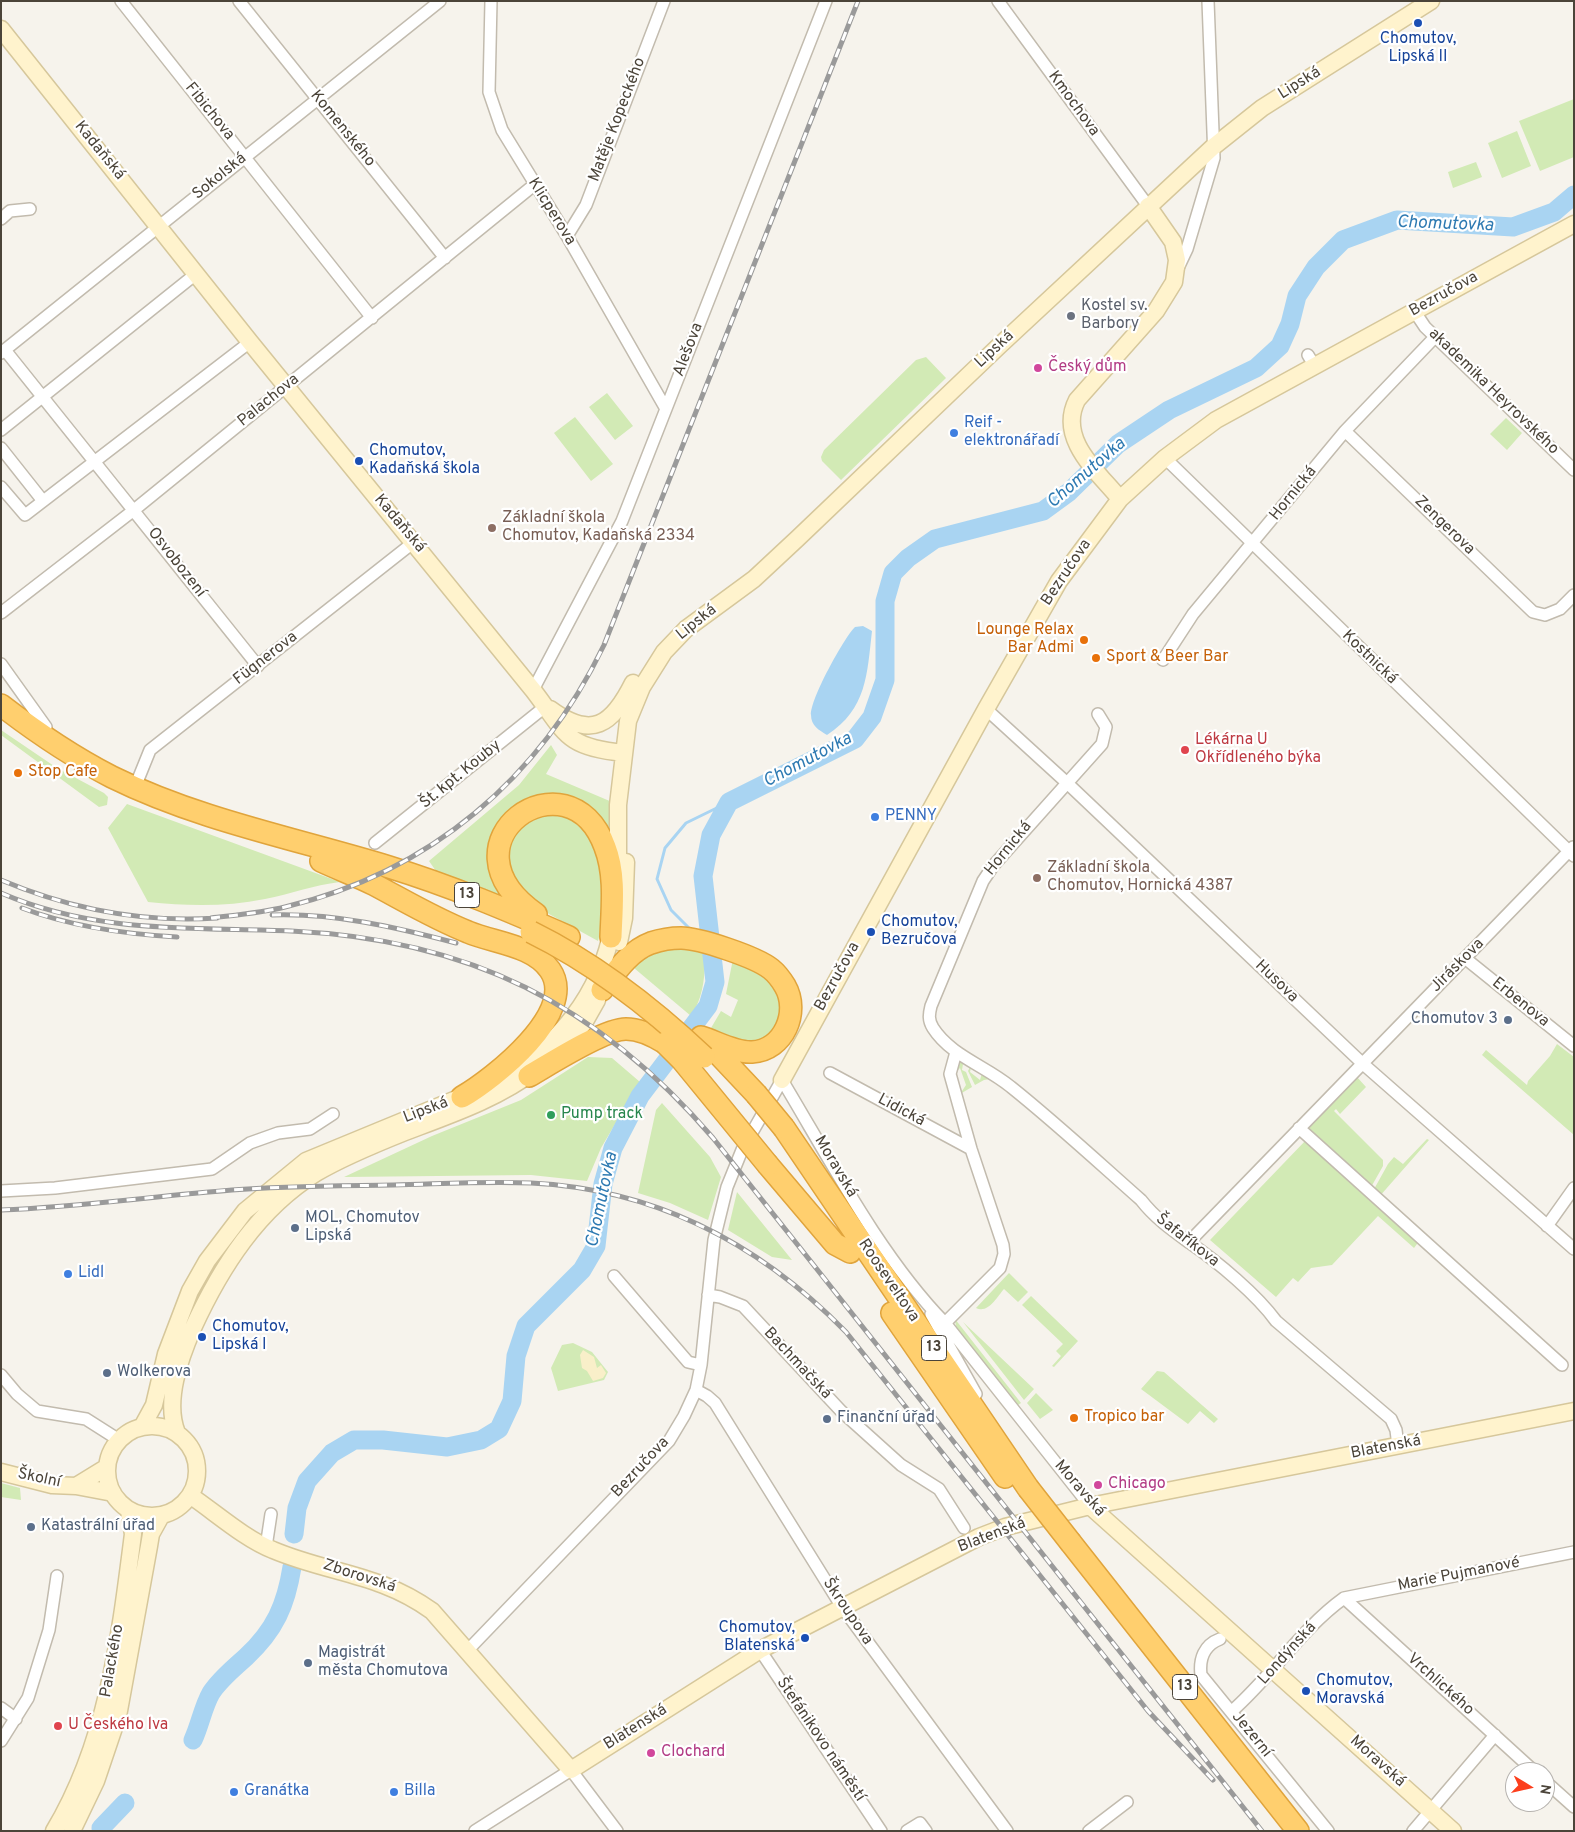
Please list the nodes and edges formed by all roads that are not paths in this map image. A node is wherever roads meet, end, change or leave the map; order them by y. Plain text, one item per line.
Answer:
1 (121, 1) edge
2 (239, 1) edge
3 (440, 1) edge
4 (491, 1) edge
5 (664, 1) edge
6 (826, 1) edge
7 (998, 1) edge
8 (1208, 1) edge
9 (1430, 1) edge
10 (1, 29) edge
11 (318, 100) junction
12 (1213, 147) junction
13 (245, 156) junction
14 (534, 186) junction
15 (1148, 206) junction
16 (30, 209) dead end
17 (1, 219) edge
18 (1574, 224) edge
19 (159, 226) junction
20 (567, 236) junction
21 (445, 258) junction
22 (1177, 272) junction
23 (197, 274) junction
24 (1415, 312) junction
25 (372, 318) junction
26 (1435, 336) junction
27 (250, 342) junction
28 (3, 351) edge
29 (287, 386) junction
30 (43, 395) junction
31 (666, 408) junction
32 (1, 430) edge
33 (1345, 431) junction
34 (1, 448) edge
35 (1165, 458) junction
36 (95, 461) junction
37 (1574, 470) edge
38 (1, 487) edge
39 (1120, 499) junction
40 (43, 502) junction
41 (134, 510) junction
42 (414, 542) junction
43 (1252, 545) junction
44 (1574, 595) edge
45 (1, 612) edge
46 (686, 629) junction
47 (1163, 660) dead end
48 (1, 664) edge
49 (258, 666) junction
50 (534, 690) junction
51 (1, 705) edge
52 (546, 706) junction
53 (986, 709) junction
54 (1098, 714) dead end
55 (1, 719) edge
56 (46, 727) dead end
57 (623, 753) junction
58 (1066, 782) junction
59 (135, 787) junction
60 (375, 843) dead end
61 (1572, 852) edge
62 (321, 861) junction
63 (569, 937) junction
64 (611, 938) junction
65 (1466, 959) junction
66 (602, 990) junction
67 (1574, 1046) edge
68 (703, 1047) junction
69 (956, 1052) junction
70 (1362, 1063) junction
71 (830, 1073) dead end
72 (529, 1076) junction
73 (782, 1080) junction
74 (462, 1097) junction
75 (333, 1114) dead end
76 (1299, 1128) junction
77 (781, 1134) junction
78 (972, 1149) junction
79 (1574, 1188) edge
80 (1, 1191) edge
81 (1547, 1226) junction
82 (1189, 1242) junction
83 (1574, 1249) edge
84 (850, 1252) junction
85 (614, 1276) dead end
86 (708, 1296) junction
87 (924, 1302) junction
88 (945, 1323) junction
89 (701, 1365) junction
90 (1562, 1366) dead end
91 (1, 1376) edge
92 (696, 1390) junction
93 (1574, 1411) edge
94 (142, 1427) junction
95 (177, 1433) junction
96 (119, 1440) junction
97 (1398, 1446) junction
98 (107, 1467) junction
99 (1, 1472) edge
100 (76, 1486) junction
101 (1023, 1486) junction
102 (113, 1494) junction
103 (191, 1496) junction
104 (1090, 1506) junction
105 (129, 1511) junction
106 (271, 1514) dead end
107 (162, 1516) junction
108 (964, 1528) dead end
109 (1066, 1546) junction
110 (273, 1550) junction
111 (1574, 1552) edge
112 (57, 1576) dead end
113 (1344, 1598) junction
114 (842, 1607) junction
115 (1220, 1639) dead end
116 (760, 1650) junction
117 (467, 1651) junction
118 (1274, 1670) junction
119 (1, 1708) edge
120 (1232, 1711) junction
121 (16, 1719) junction
122 (1495, 1735) junction
123 (1, 1741) edge
124 (1525, 1762) edge
125 (571, 1770) junction
126 (1555, 1790) edge
127 (1127, 1802) dead end
128 (1574, 1807) edge
129 (1431, 1810) junction
130 (923, 1827) edge
131 (54, 1831) edge
132 (72, 1831) edge
133 (475, 1831) edge
134 (617, 1831) edge
135 (881, 1831) edge
136 (907, 1831) edge
137 (1007, 1831) edge
138 (1089, 1831) edge
139 (1284, 1831) edge
140 (1298, 1831) edge
141 (1328, 1831) edge
142 (1413, 1831) edge
143 (1453, 1831) edge

1 - 13 street, Fibichova
2 - 11 street, Komenského
3 - 11 street, Sokolská
4 - 14 street, Klicperova
5 - 20 street, Matěje Kopeckého
6 - 31 street, Alešova
7 - 15 street, Kmochova
8 - 12 street
9 - 12 street, Lipská
10 - 19 street, Kadaňská
11 - 13 street, Sokolská
11 - 21 street, Komenského
12 - 15 street, Lipská
12 - 22 street
13 - 19 street, Sokolská
13 - 25 street, Fibichova
14 - 20 street, Klicperova
14 - 21 street, Palachova
15 - 22 street
15 - 46 street, Lipská
16 - 17 street
18 - 24 street, Bezručova
19 - 23 street, Kadaňská
19 - 28 street, Sokolská
20 - 31 street, Klicperova
21 - 25 street, Palachova
22 - 39 street
23 - 27 street, Kadaňská
23 - 30 street
24 - 26 street, akademika Heyrovského
24 - 35 street, Bezručova
25 - 29 street, Palachova
26 - 33 street, Hornická
26 - 37 street, akademika Heyrovského
27 - 29 street, Kadaňská
27 - 36 street
28 - 30 street, Osvobození
29 - 41 street, Palachova
29 - 42 street, Kadaňská
30 - 32 street
30 - 36 street, Osvobození
31 - 50 street, Alešova
33 - 43 street, Hornická
33 - 44 street, Zengerova
34 - 40 street
35 - 39 street, Bezručova
35 - 43 street, Kostnická
36 - 40 street
36 - 41 street, Osvobození
38 - 40 street
39 - 53 street, Bezručova
41 - 45 street, Palachova
41 - 49 street, Osvobození
42 - 49 street, Fügnerova
42 - 50 street, Kadaňská
43 - 47 street, Hornická
43 - 61 street, Kostnická
46 - 52 street, Kadaňská
46 - 57 street, Lipská
48 - 56 street
49 - 59 street, Fügnerova
50 - 52 street, Kadaňská
51 - 59 highway, 13
52 - 57 street, Kadaňská
52 - 60 street, Št. kpt. Kouby
53 - 58 street, Husova
53 - 73 street, Bezručova
54 - 58 street, Hornická
55 - 62 highway, 13
57 - 64 street, Lipská
57 - 66 street, Lipská
58 - 69 street, Hornická
58 - 70 street, Husova
59 - 63 highway, 13
61 - 65 street, Jiráskova
62 - 68 highway, 13, bridge
62 - 74 highway
63 - 64 highway
63 - 68 highway, 13
64 - 74 street, Lipská
65 - 67 street, Erbenova
65 - 70 street, Jiráskova
66 - 68 highway
66 - 72 street, Lipská
68 - 77 highway, 13, bridge
69 - 78 street
69 - 82 street, Šafaříkova
70 - 76 street, Jiráskova
70 - 81 street, Husova
71 - 78 street, Lidická
72 - 84 highway, bridge
72 - 95 street, Lipská
73 - 86 street, Bezručova
73 - 87 street, Moravská
74 - 94 street, Lipská
75 - 80 street
76 - 82 street, Jiráskova
76 - 90 street
77 - 84 highway, 13
77 - 101 highway, Rooseveltova / 13
78 - 88 street
79 - 81 street
81 - 83 street, Husova
82 - 97 street, Šafaříkova
84 - 101 highway, 13
85 - 89 street
86 - 89 street, Bezručova
86 - 108 street, Bachmačská
87 - 88 street, Moravská
87 - 101 street, Rooseveltova
88 - 104 street, Moravská
89 - 92 street, Bezručova
91 - 96 street
92 - 114 street, Škroupova
92 - 117 street, Bezručova
93 - 97 street, Blatenská
94 - 95 street
94 - 96 street
95 - 103 street
96 - 98 street
97 - 104 street, Blatenská
98 - 100 street, Školní
98 - 102 street
99 - 100 street, Školní
100 - 102 street, Školní
101 - 109 highway, 13, bridge
102 - 105 street
103 - 107 street
103 - 110 street, Zborovská
104 - 114 street, Blatenská
104 - 118 street, Moravská
105 - 107 street
105 - 131 street, Palackého
106 - 110 street
107 - 132 street, Palackého
109 - 139 highway, 13
109 - 140 highway, 13
110 - 117 street, Zborovská
111 - 113 street, Marie Pujmanové
112 - 121 street
113 - 118 street, Londýnská
113 - 122 street, Vrchlického
114 - 116 street, Blatenská
114 - 137 street, Škroupova
115 - 120 street, Jezerní
116 - 125 street, Blatenská
116 - 135 street, Štefánikovo náměstí
117 - 125 street, Zborovská
118 - 120 street, Londýnská
118 - 129 street, Moravská
119 - 121 street
120 - 141 street, Jezerní
121 - 123 street
122 - 124 street, Vrchlického
122 - 129 street
125 - 133 street, Blatenská
125 - 134 street, Zborovská
126 - 128 street
127 - 138 street
129 - 142 street
129 - 143 street, Moravská
130 - 136 street

